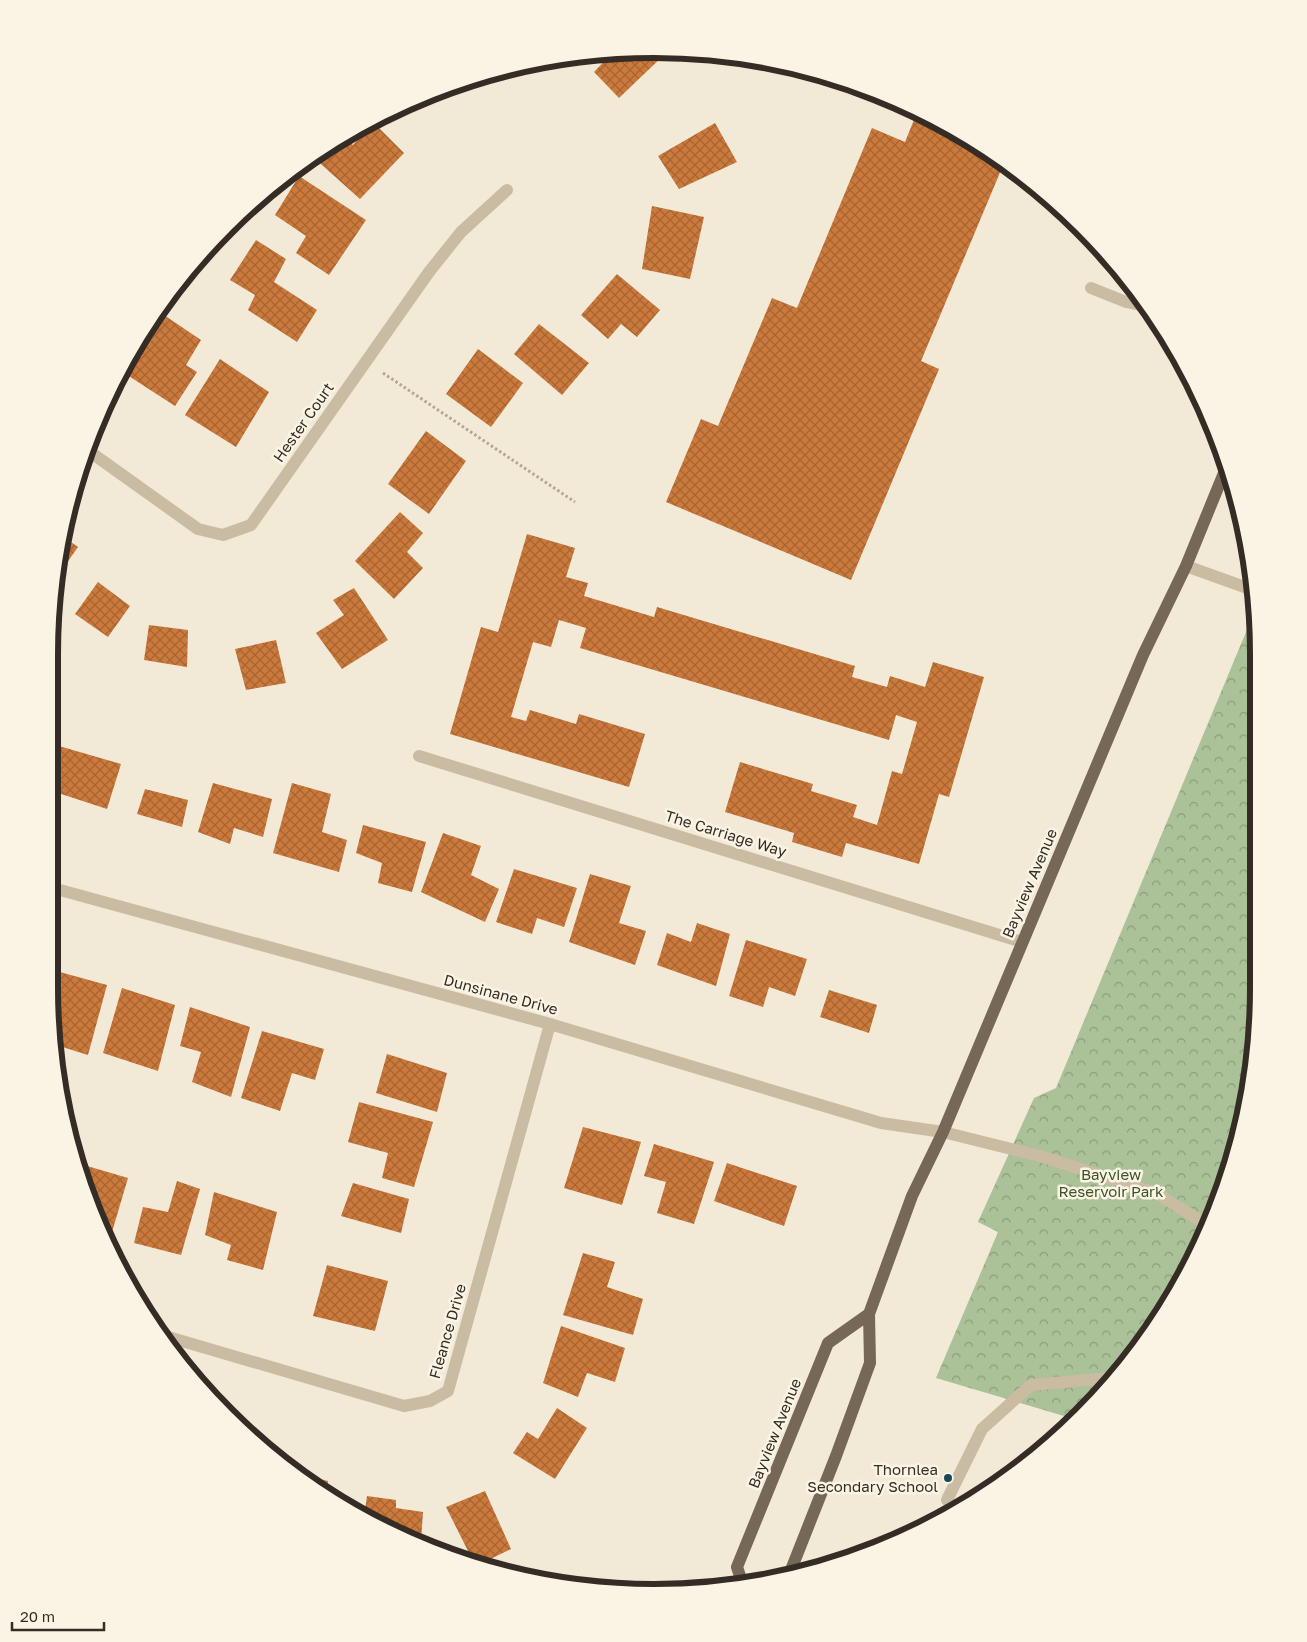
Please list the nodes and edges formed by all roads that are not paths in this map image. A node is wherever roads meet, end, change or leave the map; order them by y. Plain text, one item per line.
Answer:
1 (506, 190) dead end
2 (1091, 288) dead end
3 (1136, 304) edge
4 (92, 453) edge
5 (1222, 477) edge
6 (1186, 566) junction
7 (1245, 587) edge
8 (419, 756) dead end
9 (58, 889) edge
10 (1022, 942) junction
11 (550, 1024) junction
12 (943, 1132) junction
13 (1202, 1222) edge
14 (869, 1314) junction
15 (171, 1338) edge
16 (1104, 1379) edge
17 (946, 1500) dead end
18 (792, 1568) edge
19 (741, 1577) edge

1 - 4 street, Hester Court
2 - 3 street
5 - 6 main road, Bayview Avenue
6 - 7 street
6 - 10 main road, Bayview Avenue
8 - 10 street, The Carriage Way
9 - 11 street, Dunsinane Drive
10 - 12 main road, Bayview Avenue
11 - 12 street, Dunsinane Drive
11 - 15 street, Fleance Drive
12 - 13 street, Dunsinane Drive
12 - 14 main road, Bayview Avenue
14 - 18 main road, Bayview Avenue
14 - 19 main road, Bayview Avenue
16 - 17 street

